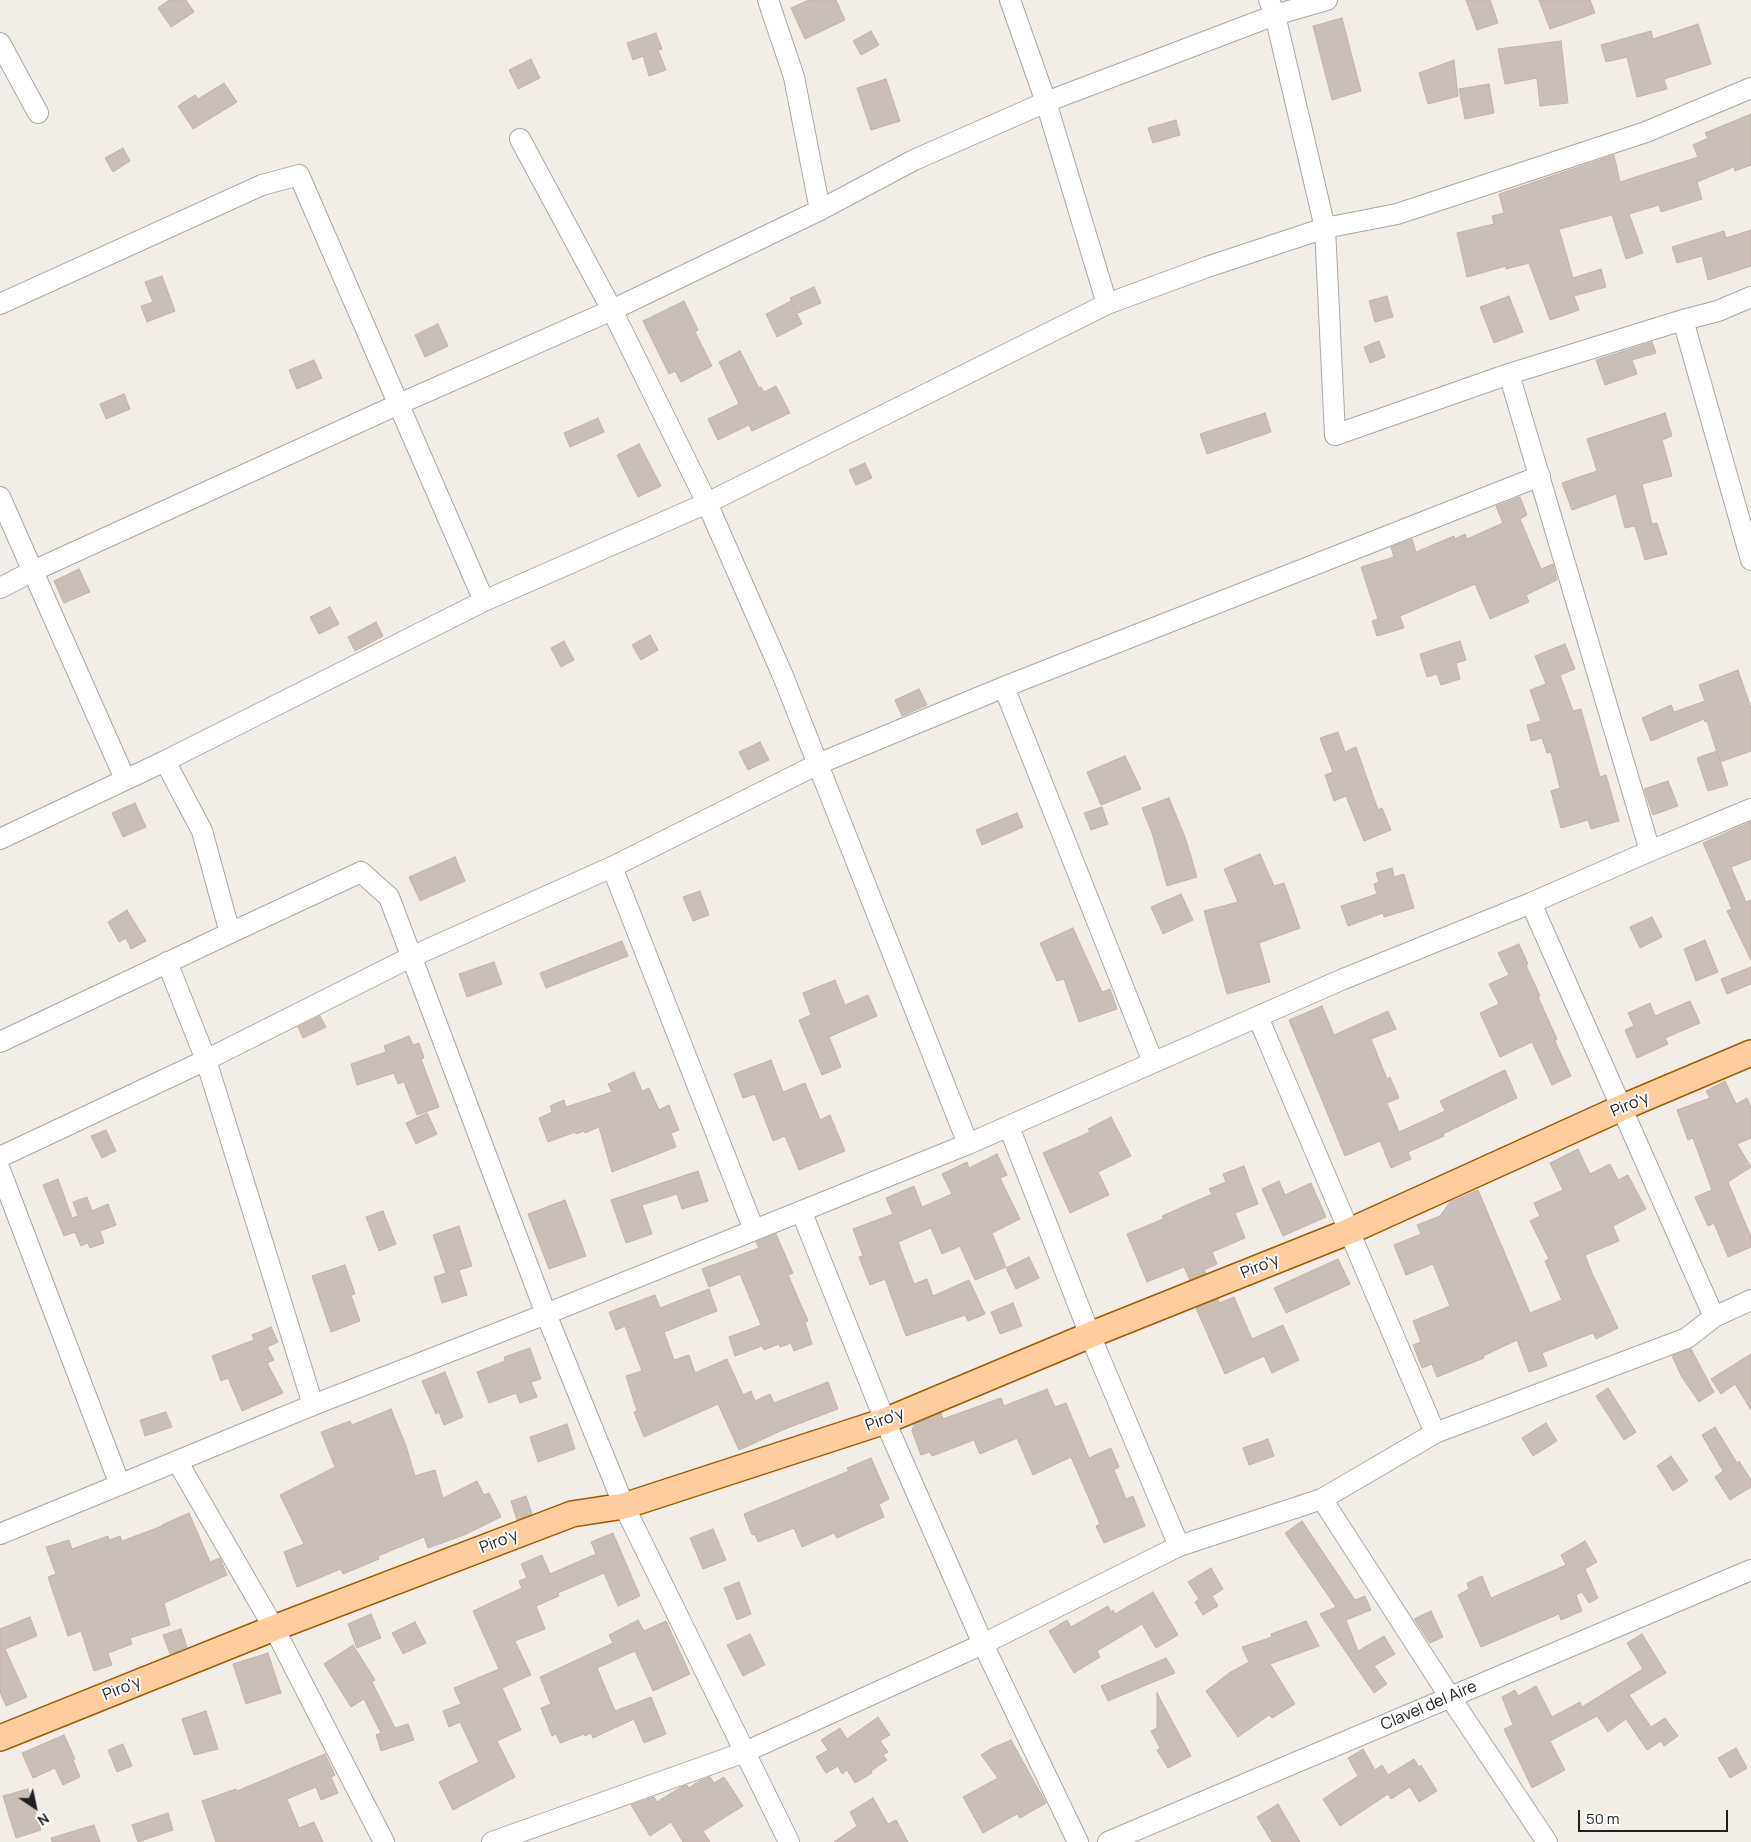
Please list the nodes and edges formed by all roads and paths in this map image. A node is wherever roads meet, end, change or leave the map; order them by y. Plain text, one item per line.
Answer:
1 (768, 0) edge
2 (1010, 0) edge
3 (1327, 0) edge
4 (1272, 8) edge
5 (0, 43) edge
6 (1751, 88) edge
7 (1046, 102) junction
8 (38, 113) dead end
9 (520, 139) dead end
10 (820, 210) junction
11 (1325, 228) junction
12 (1751, 297) edge
13 (0, 304) edge
14 (1108, 304) junction
15 (612, 310) junction
16 (1683, 320) junction
17 (1509, 374) junction
18 (399, 404) junction
19 (1540, 476) junction
20 (0, 497) edge
21 (707, 503) junction
22 (1751, 560) edge
23 (33, 571) junction
24 (0, 588) edge
25 (484, 601) junction
26 (1004, 687) junction
27 (165, 762) junction
28 (818, 764) junction
29 (125, 779) junction
30 (1751, 809) edge
31 (0, 839) edge
32 (1650, 850) junction
33 (612, 867) junction
34 (1531, 903) junction
35 (230, 933) junction
36 (411, 957) junction
37 (166, 962) junction
38 (1258, 1017) junction
39 (0, 1042) edge
40 (1751, 1053) edge
41 (206, 1060) junction
42 (1153, 1062) junction
43 (1621, 1108) junction
44 (1009, 1127) junction
45 (968, 1144) junction
46 (0, 1157) edge
47 (0, 1170) edge
48 (802, 1213) junction
49 (754, 1230) junction
50 (1350, 1231) junction
51 (1751, 1300) edge
52 (546, 1314) junction
53 (1714, 1317) junction
54 (1090, 1335) junction
55 (313, 1405) junction
56 (885, 1421) junction
57 (1435, 1433) junction
58 (177, 1461) junction
59 (120, 1484) junction
60 (1322, 1498) junction
61 (624, 1506) junction
62 (0, 1534) edge
63 (1179, 1546) junction
64 (1751, 1570) edge
65 (274, 1628) junction
66 (983, 1644) junction
67 (1450, 1697) junction
68 (0, 1738) edge
69 (744, 1752) junction
70 (384, 1842) edge
71 (492, 1842) edge
72 (789, 1842) edge
73 (1078, 1842) edge
74 (1108, 1842) edge
75 (1547, 1842) edge

1 - 10 street
2 - 7 street
3 - 4 street
4 - 7 street
4 - 11 street
5 - 8 street
6 - 11 street
7 - 10 street
7 - 14 street
9 - 15 street
10 - 15 street
11 - 14 street
11 - 17 street
12 - 16 street
13 - 18 street
14 - 21 street
15 - 18 street
15 - 21 street
16 - 17 street
16 - 22 street
17 - 19 street
18 - 23 street
18 - 25 street
19 - 26 street
19 - 32 street
20 - 23 street
21 - 25 street
21 - 28 street
23 - 24 street
23 - 29 street
25 - 27 street
26 - 28 street
26 - 42 street
27 - 29 street
27 - 35 street
28 - 33 street
28 - 45 street
29 - 31 street
30 - 32 street
32 - 34 street
33 - 36 street
33 - 49 street
34 - 38 street
34 - 43 street
35 - 36 street
35 - 37 street
36 - 41 street
36 - 52 street
37 - 39 street
37 - 41 street
38 - 42 street
38 - 50 street
40 - 43 main road, Piro'y
41 - 46 street
41 - 55 street
42 - 44 street
43 - 50 main road, Piro'y
43 - 53 street
44 - 45 street
44 - 54 street
45 - 48 street
47 - 59 street
48 - 49 street
48 - 56 street
49 - 52 street
50 - 54 main road, Piro'y
50 - 57 street
51 - 53 street
52 - 55 street
52 - 61 street
53 - 57 street
54 - 56 main road, Piro'y
54 - 63 street
55 - 58 street
56 - 61 main road, Piro'y
56 - 66 street
57 - 60 street
58 - 59 street
58 - 65 street
59 - 62 street
60 - 63 street
60 - 67 street
61 - 65 main road, Piro'y
61 - 69 street
63 - 66 street
64 - 67 street, Clavel del Aire
65 - 68 main road, Piro'y
65 - 70 street
66 - 69 street
66 - 73 street
67 - 74 street, Clavel del Aire
67 - 75 street
69 - 71 street
69 - 72 street

